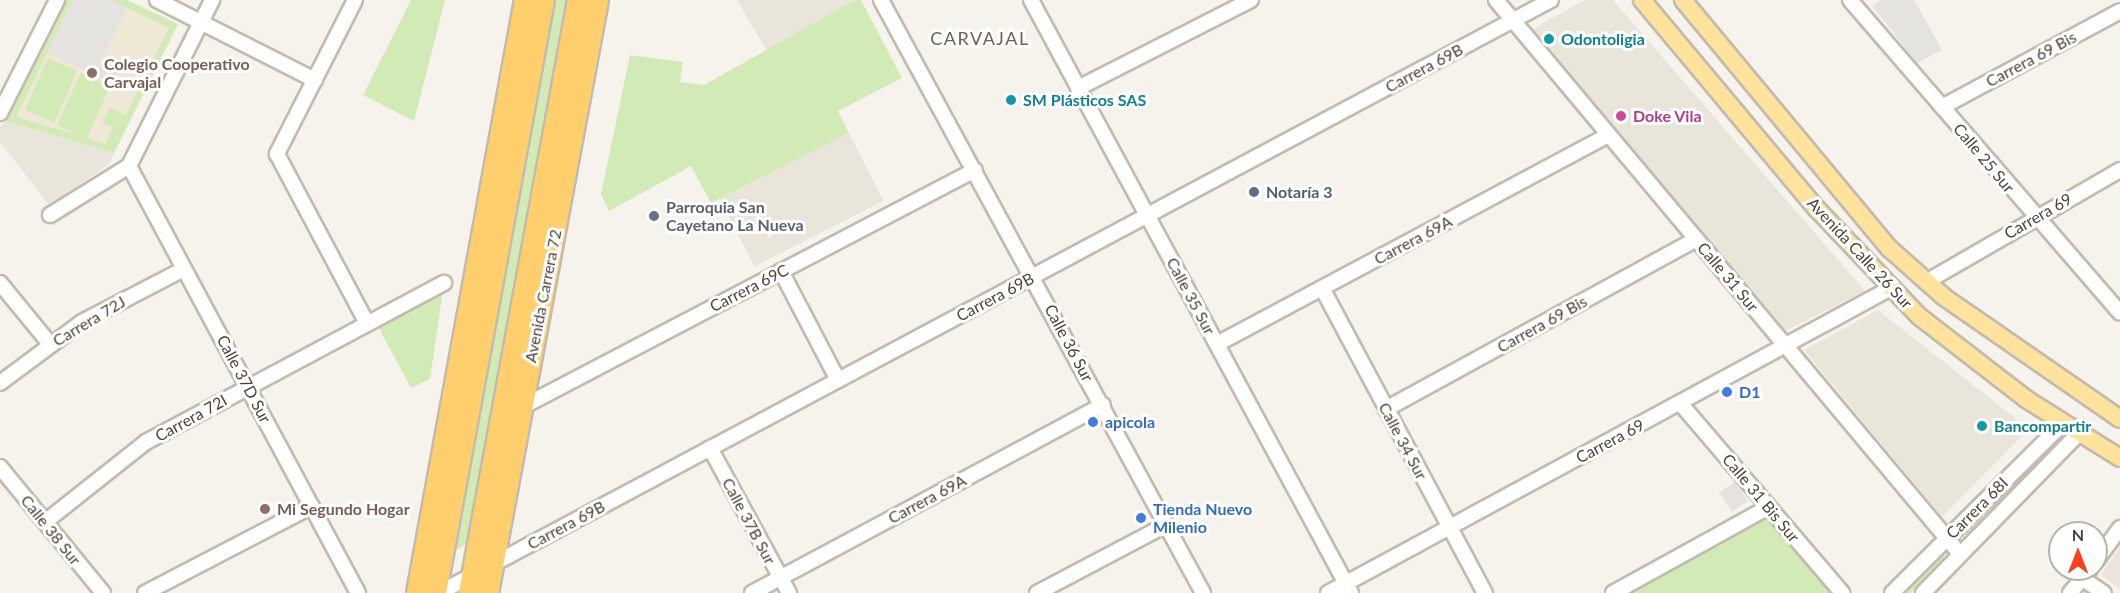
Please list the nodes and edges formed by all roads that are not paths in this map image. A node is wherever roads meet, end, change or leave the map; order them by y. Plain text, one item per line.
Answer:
1 (57, 0) edge
2 (157, 0) edge
3 (212, 0) edge
4 (355, 0) edge
5 (525, 0) edge
6 (544, 0) edge
7 (578, 0) edge
8 (598, 0) edge
9 (881, 0) edge
10 (1031, 0) edge
11 (1251, 0) edge
12 (1496, 0) edge
13 (1551, 0) edge
14 (1642, 0) edge
15 (1683, 0) edge
16 (1853, 1) edge
17 (2120, 11) edge
18 (1513, 20) junction
19 (201, 22) junction
20 (585, 69) junction
21 (315, 80) junction
22 (1078, 88) junction
23 (1942, 107) junction
24 (557, 108) junction
25 (0, 113) edge
26 (518, 135) junction
27 (1610, 135) junction
28 (129, 165) junction
29 (975, 170) junction
30 (2120, 170) edge
31 (490, 182) junction
32 (50, 215) dead end
33 (1147, 215) junction
34 (2035, 217) junction
35 (1697, 239) junction
36 (184, 269) junction
37 (781, 272) junction
38 (1034, 276) junction
39 (1926, 282) junction
40 (0, 283) edge
41 (444, 283) dead end
42 (1322, 288) junction
43 (1891, 288) junction
44 (2120, 314) edge
45 (367, 323) junction
46 (50, 344) junction
47 (1217, 345) junction
48 (1786, 346) junction
49 (838, 380) junction
50 (0, 383) edge
51 (248, 387) junction
52 (1680, 403) junction
53 (1103, 405) junction
54 (522, 406) junction
55 (1386, 409) junction
56 (2120, 418) edge
57 (2063, 423) junction
58 (2079, 433) junction
59 (710, 448) junction
60 (2120, 459) edge
61 (0, 467) edge
62 (312, 506) junction
63 (1769, 507) junction
64 (45, 522) junction
65 (1166, 525) junction
66 (1449, 527) junction
67 (2120, 528) edge
68 (1947, 537) junction
69 (2108, 544) edge
70 (1960, 554) junction
71 (492, 565) junction
72 (780, 578) junction
73 (2080, 581) edge
74 (2093, 581) edge
75 (471, 584) edge
76 (1349, 588) edge
77 (103, 593) edge
78 (145, 593) edge
79 (358, 593) edge
80 (417, 593) edge
81 (438, 593) edge
82 (488, 593) edge
83 (752, 593) edge
84 (789, 593) edge
85 (1037, 593) edge
86 (1203, 593) edge
87 (1328, 593) edge
88 (1485, 593) edge
89 (1614, 593) edge
90 (1842, 593) edge
91 (1892, 593) edge
92 (1923, 593) edge
93 (2070, 593) edge
94 (2104, 593) edge

1 - 25 street
2 - 19 street
3 - 19 street
4 - 21 street
5 - 31 highway
6 - 26 highway
7 - 24 highway, Avenida Carrera 72
8 - 20 highway, Avenida Carrera 72
9 - 29 street, Calle 36 Sur
10 - 22 street, Calle 35 Sur
11 - 22 street
12 - 18 street, Calle 31 Sur
13 - 18 street, Carrera 69B
14 - 43 main road, Avenida Calle 26 Sur
15 - 39 main road, Avenida Calle 26 Sur
16 - 23 street, Calle 25 Sur
17 - 23 street, Carrera 69 Bis
18 - 27 street, Calle 31 Sur
18 - 33 street, Carrera 69B
19 - 21 street
19 - 28 street
20 - 24 highway
20 - 54 highway, Avenida Carrera 72
21 - 45 street
22 - 33 street, Calle 35 Sur
23 - 34 street, Calle 25 Sur
24 - 75 highway, Avenida Carrera 72
26 - 31 highway
26 - 81 highway
27 - 35 street, Calle 31 Sur
27 - 42 street, Carrera 69A
28 - 32 street
28 - 36 street, Calle 37D Sur
29 - 37 street, Carrera 69C
29 - 38 street, Calle 36 Sur
30 - 34 street, Carrera 69
31 - 80 highway
33 - 38 street, Carrera 69B
33 - 47 street, Calle 35 Sur
34 - 39 street, Carrera 69
34 - 44 street, Calle 25 Sur
35 - 48 street, Calle 31 Sur
35 - 55 street, Carrera 69 Bis
36 - 46 street, Carrera 72J
36 - 51 street, Calle 37D Sur
37 - 49 street
37 - 54 street, Carrera 69C
38 - 49 street, Carrera 69B
38 - 53 street, Calle 36 Sur
39 - 56 main road, Avenida Calle 26 Sur
40 - 46 street
41 - 45 street, Carrera 72I
42 - 47 street, Carrera 69A
42 - 55 street, Calle 34 Sur
43 - 48 street, Carrera 69
43 - 57 main road, Avenida Calle 26 Sur
45 - 51 street, Carrera 72I
46 - 50 street, Carrera 72J
47 - 76 street, Calle 35 Sur
48 - 52 street, Carrera 69
48 - 68 street, Calle 31 Sur
49 - 59 street, Carrera 69B
51 - 62 street, Calle 37D Sur
51 - 64 street, Carrera 72I
52 - 63 street, Calle 31 Bis Sur
52 - 66 street, Carrera 69
53 - 65 street, Calle 36 Sur
53 - 72 street, Carrera 69A
54 - 71 highway, Avenida Carrera 72
55 - 66 street, Calle 34 Sur
57 - 58 main road, Avenida Calle 26 Sur
57 - 68 street, Carrera 68I
58 - 60 main road, Avenida Calle 26 Sur
58 - 70 street, Carrera 68I
59 - 71 street, Carrera 69B
59 - 72 street, Calle 37B Sur
61 - 64 street, Calle 38 Sur
62 - 78 street
62 - 79 street, Calle 37D Sur
63 - 89 street
63 - 90 street, Calle 31 Bis Sur
64 - 77 street, Calle 38 Sur
65 - 85 street
65 - 86 street, Calle 36 Sur
66 - 76 street, Carrera 69
66 - 88 street, Calle 34 Sur
67 - 69 street
68 - 70 street, Calle 31 Sur
68 - 91 street, Carrera 68I
70 - 92 street, Carrera 68I
71 - 75 street, Carrera 69B
71 - 82 highway, Avenida Carrera 72
72 - 83 street, Carrera 69A
72 - 84 street, Calle 37B Sur
73 - 93 street
74 - 94 street
75 - 81 street, Carrera 69B
76 - 87 street, Carrera 69

